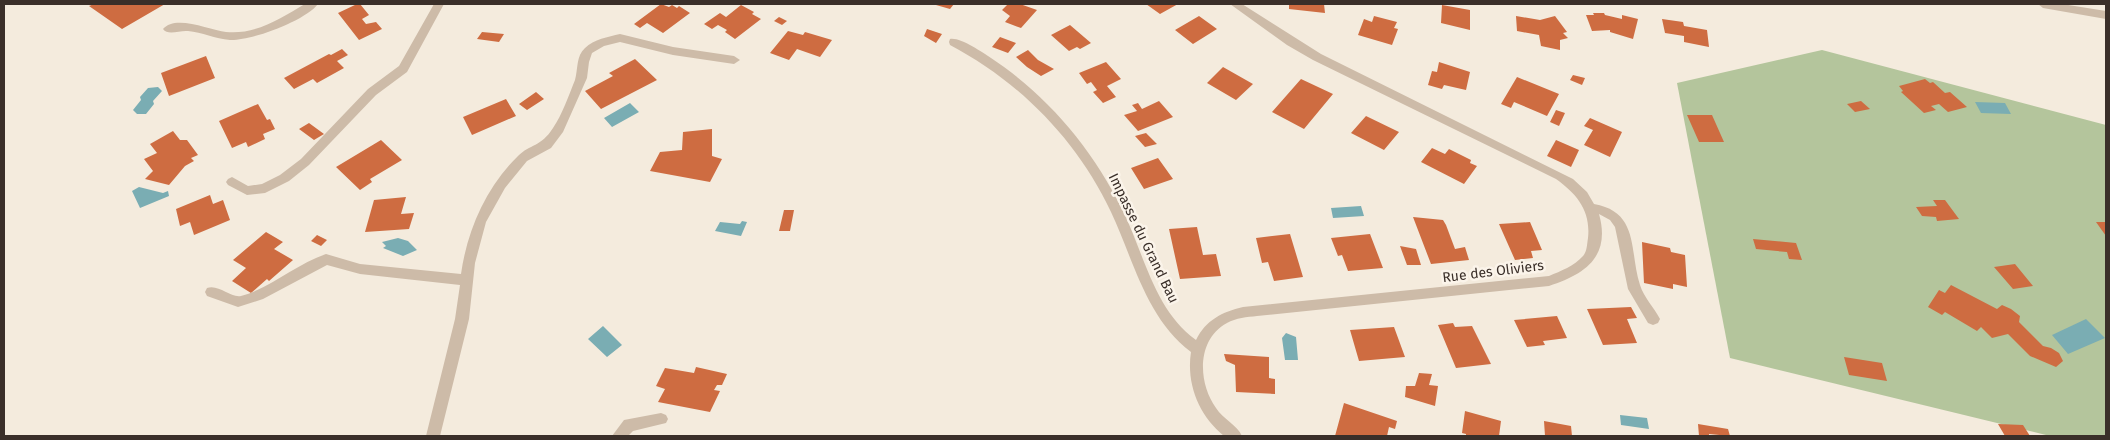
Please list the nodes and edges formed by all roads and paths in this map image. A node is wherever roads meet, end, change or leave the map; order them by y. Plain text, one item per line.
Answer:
1 (313, 4) edge
2 (439, 4) edge
3 (1235, 4) edge
4 (2043, 4) edge
5 (2106, 16) edge
6 (168, 29) dead end
7 (954, 42) dead end
8 (734, 60) dead end
9 (232, 182) dead end
10 (1591, 208) junction
11 (466, 280) junction
12 (212, 292) dead end
13 (1653, 319) dead end
14 (1198, 349) junction
15 (661, 419) dead end
16 (433, 436) edge
17 (619, 436) edge
18 (1235, 436) edge

1 - 6 street
2 - 9 street
3 - 10 street, Rue des Oliviers
4 - 5 street
7 - 14 street, Impasse du Grand Bau
8 - 11 street
10 - 13 street
10 - 14 street, Rue des Oliviers
11 - 12 street
11 - 16 street
14 - 18 street, Rue des Oliviers
15 - 17 street

